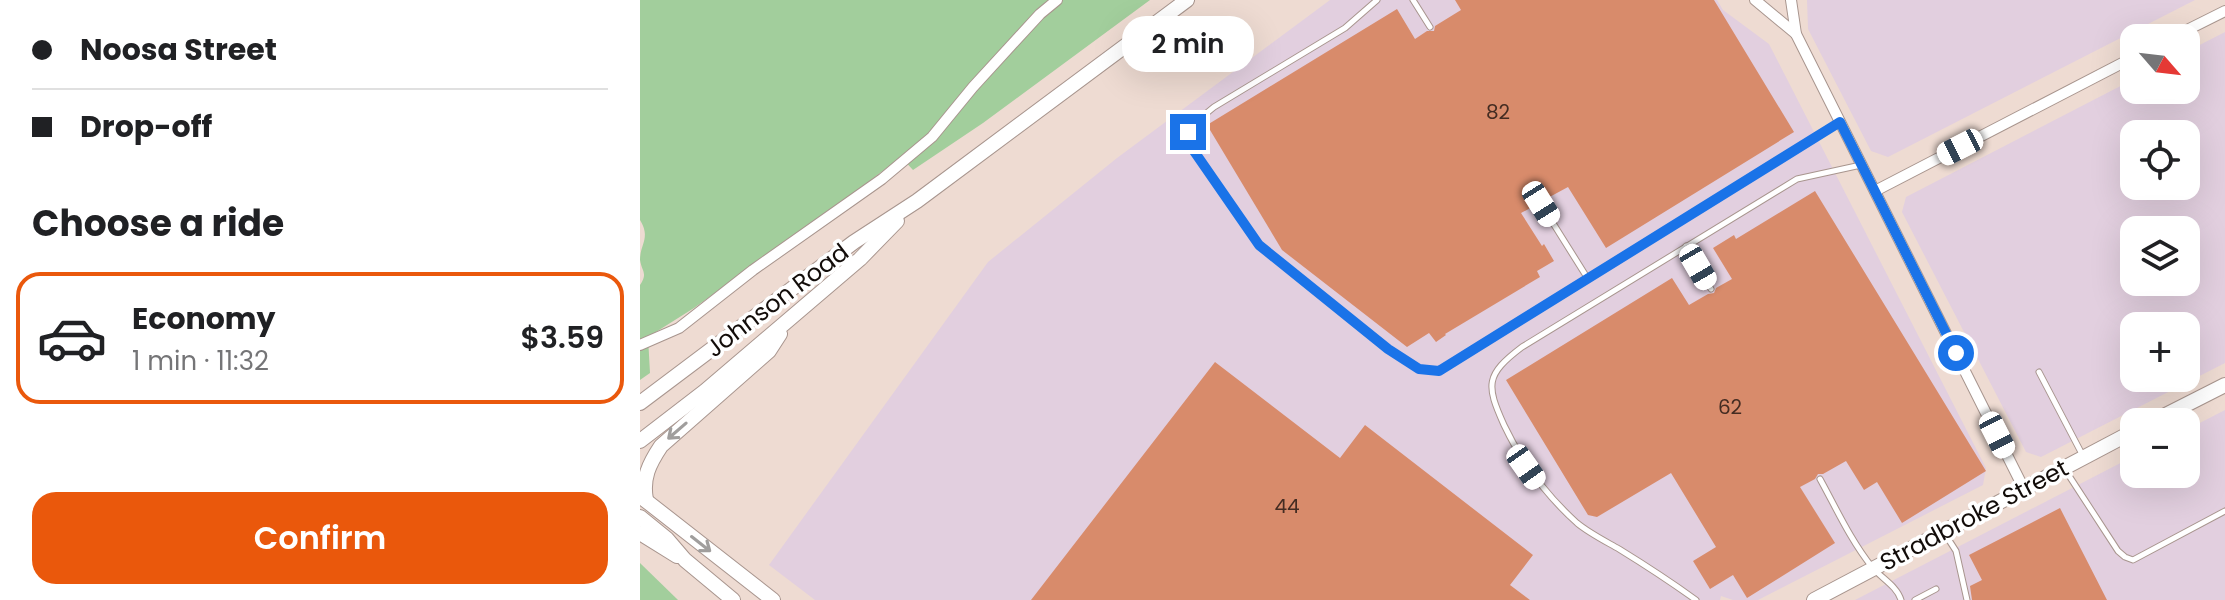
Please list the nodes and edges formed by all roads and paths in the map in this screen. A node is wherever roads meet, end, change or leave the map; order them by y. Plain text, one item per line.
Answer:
1 (1057, 0) edge
2 (1187, 0) edge
3 (1377, 0) edge
4 (1413, 0) edge
5 (1755, 0) edge
6 (1791, 0) edge
7 (2225, 11) edge
8 (2199, 24) edge
9 (1430, 27) dead end
10 (1796, 34) junction
11 (2120, 64) edge
12 (1840, 122) junction
13 (1862, 165) junction
14 (1875, 191) junction
15 (917, 201) junction
16 (1541, 204) dead end
17 (1686, 246) junction
18 (1588, 279) junction
19 (1711, 289) dead end
20 (791, 318) junction
21 (640, 345) edge
22 (2039, 372) dead end
23 (2225, 385) edge
24 (640, 403) edge
25 (2180, 408) edge
26 (2120, 438) edge
27 (640, 441) edge
28 (2083, 457) junction
29 (2064, 468) junction
30 (1820, 479) dead end
31 (2024, 489) junction
32 (643, 498) edge
33 (2225, 511) edge
34 (640, 517) edge
35 (1943, 532) junction
36 (640, 533) edge
37 (685, 560) junction
38 (1873, 568) junction
39 (1936, 589) dead end
40 (733, 600) edge
41 (773, 600) edge
42 (1696, 600) edge
43 (1814, 600) edge
44 (1901, 600) edge
45 (1915, 600) edge
46 (1967, 600) edge

1 - 21 street
2 - 15 main road, Johnson Road
3 - 18 lane
4 - 9 lane
5 - 10 street
6 - 10 street
7 - 8 street
10 - 12 street
11 - 14 street
12 - 13 street
12 - 18 lane
13 - 14 street
13 - 17 lane
14 - 31 street
15 - 20 main road, Johnson Road
15 - 24 main road, Johnson Road
16 - 18 lane
17 - 19 lane
17 - 42 lane
20 - 27 main road, Johnson Road
20 -> 32 main road, Johnson Road
22 - 28 lane
23 - 25 main road
26 - 28 main road, Stradbroke Street
28 - 29 main road, Stradbroke Street
29 - 31 main road, Stradbroke Street
29 - 33 lane
30 - 38 lane
31 - 35 main road, Stradbroke Street
32 -> 41 main road
34 - 37 main road
35 - 38 main road, Stradbroke Street
35 - 46 lane
36 - 37 main road
37 - 40 main road
38 - 43 main road, Stradbroke Street
38 - 44 lane
39 - 45 lane

